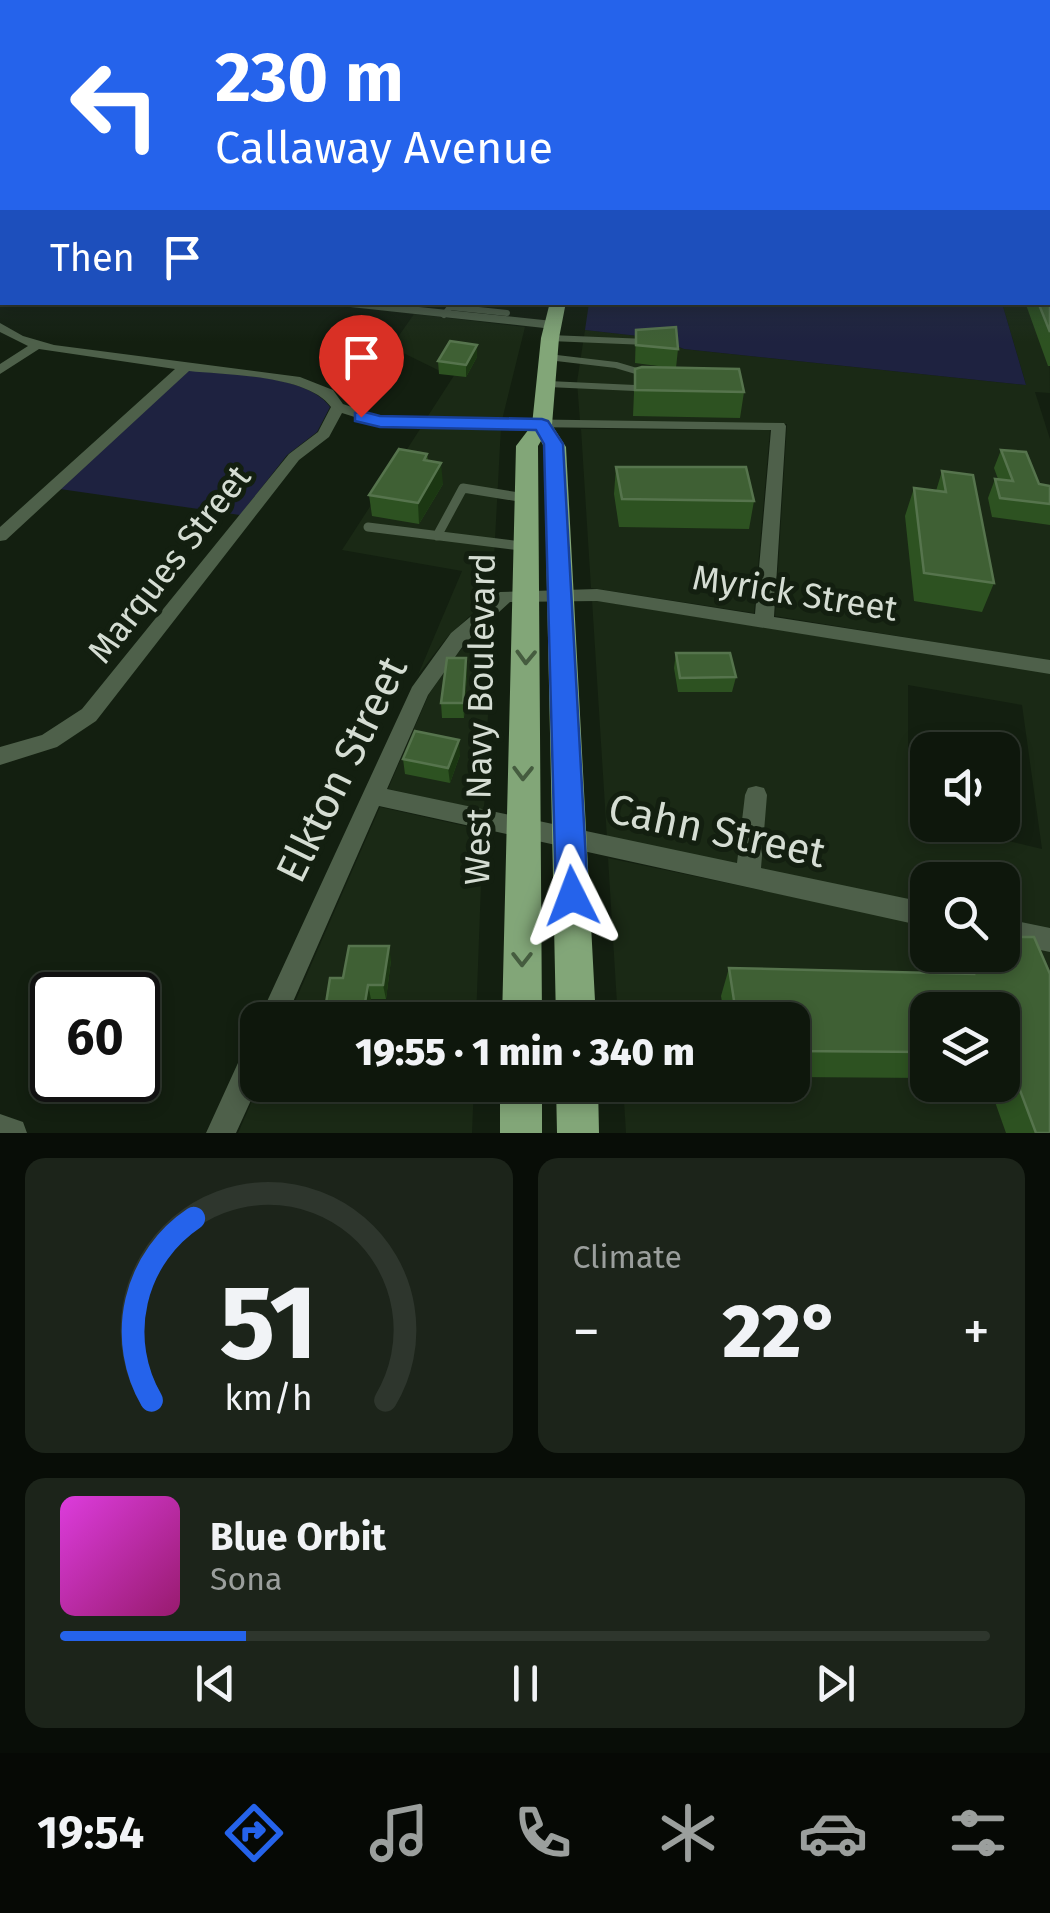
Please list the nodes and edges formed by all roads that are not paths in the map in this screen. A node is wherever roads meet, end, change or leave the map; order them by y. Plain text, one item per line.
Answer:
1 (513, 305) edge
2 (557, 305) edge
3 (394, 306) edge
4 (505, 317) junction
5 (0, 327) edge
6 (550, 340) junction
7 (653, 342) edge
8 (38, 345) junction
9 (186, 366) junction
10 (0, 370) edge
11 (643, 373) edge
12 (545, 384) junction
13 (635, 388) edge
14 (338, 407) junction
15 (380, 421) junction
16 (542, 424) junction
17 (324, 434) junction
18 (528, 498) junction
19 (368, 527) dead end
20 (0, 536) edge
21 (436, 536) junction
22 (529, 547) junction
23 (545, 593) junction
24 (764, 620) junction
25 (1050, 667) edge
26 (0, 756) edge
27 (756, 795) dead end
28 (372, 796) junction
29 (522, 828) junction
30 (569, 840) junction
31 (748, 878) junction
32 (910, 911) edge
33 (1020, 934) edge
34 (1050, 940) edge
35 (280, 1002) edge
36 (522, 1002) edge
37 (575, 1002) edge
38 (240, 1090) edge
39 (521, 1102) edge
40 (577, 1102) edge
41 (0, 1129) edge
42 (12, 1133) edge
43 (220, 1133) edge
44 (521, 1133) edge
45 (578, 1133) edge

1 - 4 lane
2 - 6 main road, West Navy Boulevard
3 - 4 street
4 - 6 street
5 - 8 street
6 - 7 lane
6 - 11 lane
6 - 12 main road, West Navy Boulevard
8 - 9 street
8 - 10 street
9 - 14 street
9 - 20 street
12 - 13 lane
12 - 16 main road, West Navy Boulevard
14 - 15 street
14 - 17 street, Marques Street
15 - 16 street
15 - 17 street
16 - 18 main road, West Navy Boulevard
16 - 23 main road, West Navy Boulevard
16 - 24 street
17 - 26 street, Marques Street
18 - 21 lane
18 - 22 main road, West Navy Boulevard
19 - 21 lane
21 - 22 lane
22 - 23 main road, West Navy Boulevard
23 - 24 street, Myrick Street
23 - 28 street, Elkton Street
23 -> 29 main road, West Navy Boulevard
23 - 30 main road, West Navy Boulevard
24 - 25 street, Myrick Street
27 - 31 street
28 - 29 street, Cahn Street
28 - 35 street, Elkton Street
29 - 30 street, Cahn Street
29 -> 36 main road, West Navy Boulevard
30 - 31 street, Cahn Street
30 - 37 main road, West Navy Boulevard
31 - 32 street, Cahn Street
33 - 34 street
38 - 43 street
39 - 44 main road
40 - 45 main road
41 - 42 street

